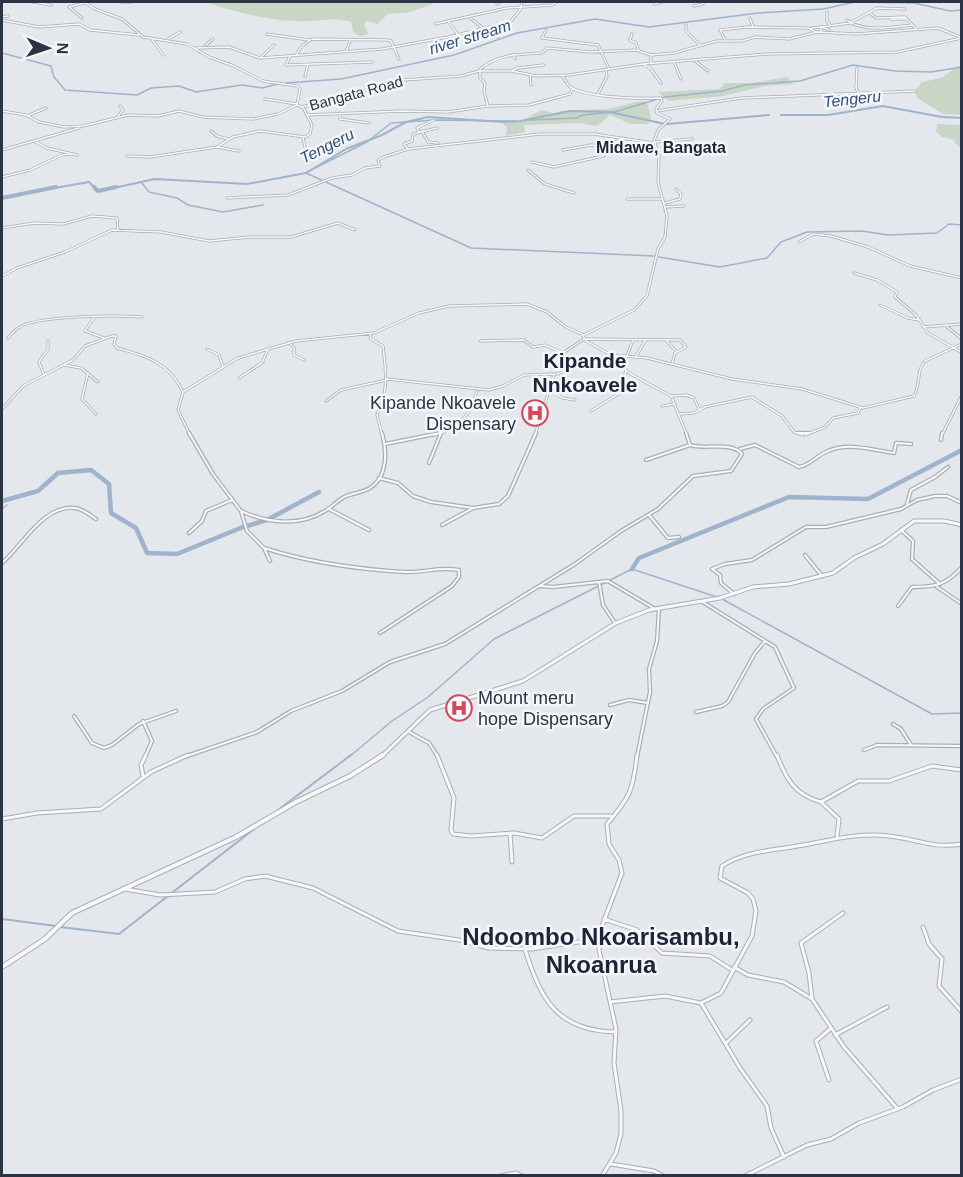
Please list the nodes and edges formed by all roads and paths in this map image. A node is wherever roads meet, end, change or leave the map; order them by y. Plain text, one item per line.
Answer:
1 (33, 2) edge
2 (84, 2) edge
3 (121, 2) edge
4 (132, 2) edge
5 (500, 2) edge
6 (522, 2) edge
7 (557, 2) edge
8 (662, 2) edge
9 (703, 2) edge
10 (497, 4) dead end
11 (655, 4) dead end
12 (51, 5) dead end
13 (694, 6) dead end
14 (522, 7) junction
15 (905, 9) dead end
16 (827, 12) dead end
17 (870, 13) junction
18 (8, 16) dead end
19 (471, 16) junction
20 (2, 18) edge
21 (82, 18) dead end
22 (750, 18) dead end
23 (847, 20) dead end
24 (448, 21) junction
25 (850, 23) junction
26 (435, 24) dead end
27 (686, 25) dead end
28 (912, 25) junction
29 (831, 26) junction
30 (753, 27) junction
31 (822, 27) junction
32 (811, 28) junction
33 (484, 29) junction
34 (125, 30) dead end
35 (546, 30) dead end
36 (829, 30) dead end
37 (918, 30) junction
38 (477, 31) junction
39 (180, 32) dead end
40 (816, 32) junction
41 (821, 32) junction
42 (267, 34) dead end
43 (632, 34) dead end
44 (125, 35) junction
45 (140, 35) junction
46 (458, 35) junction
47 (498, 37) dead end
48 (151, 38) junction
49 (961, 38) edge
50 (213, 39) dead end
51 (166, 40) junction
52 (309, 40) junction
53 (351, 40) junction
54 (365, 40) junction
55 (725, 40) junction
56 (274, 45) dead end
57 (700, 45) junction
58 (204, 47) junction
59 (196, 48) junction
60 (395, 48) junction
61 (365, 50) junction
62 (639, 50) junction
63 (346, 52) junction
64 (603, 52) junction
65 (513, 54) junction
66 (163, 55) dead end
67 (296, 55) junction
68 (651, 55) junction
69 (290, 56) junction
70 (260, 57) junction
71 (399, 59) dead end
72 (515, 59) dead end
73 (694, 60) junction
74 (372, 62) dead end
75 (674, 62) junction
76 (643, 63) junction
77 (651, 63) junction
78 (308, 64) junction
79 (544, 65) dead end
80 (857, 68) dead end
81 (609, 69) junction
82 (605, 70) junction
83 (479, 71) junction
84 (512, 71) junction
85 (708, 71) dead end
86 (530, 75) junction
87 (562, 75) junction
88 (305, 76) dead end
89 (681, 79) dead end
90 (660, 83) dead end
91 (531, 84) dead end
92 (573, 88) junction
93 (915, 91) dead end
94 (598, 94) junction
95 (859, 94) junction
96 (265, 99) dead end
97 (297, 105) junction
98 (120, 106) dead end
99 (488, 106) junction
100 (303, 107) junction
101 (46, 108) dead end
102 (2, 111) edge
103 (656, 111) junction
104 (340, 114) junction
105 (27, 116) junction
106 (307, 116) junction
107 (118, 117) junction
108 (434, 120) dead end
109 (369, 123) dead end
110 (82, 127) junction
111 (437, 128) dead end
112 (211, 130) dead end
113 (420, 131) junction
114 (303, 138) junction
115 (627, 138) junction
116 (228, 139) junction
117 (692, 139) dead end
118 (36, 142) junction
119 (654, 142) junction
120 (438, 143) dead end
121 (603, 146) junction
122 (217, 147) junction
123 (408, 149) junction
124 (2, 150) edge
125 (562, 150) dead end
126 (239, 151) dead end
127 (70, 154) junction
128 (77, 155) dead end
129 (127, 156) dead end
130 (312, 159) dead end
131 (532, 162) dead end
132 (528, 170) dead end
133 (2, 177) edge
134 (676, 189) dead end
135 (574, 193) dead end
136 (226, 198) dead end
137 (627, 199) dead end
138 (663, 199) junction
139 (664, 203) junction
140 (684, 206) dead end
141 (666, 207) junction
142 (2, 228) edge
143 (118, 230) junction
144 (356, 230) dead end
145 (799, 242) dead end
146 (854, 273) dead end
147 (2, 276) edge
148 (962, 278) edge
149 (880, 305) dead end
150 (96, 315) junction
151 (142, 317) dead end
152 (920, 321) junction
153 (962, 324) edge
154 (945, 325) junction
155 (923, 327) junction
156 (370, 334) junction
157 (583, 337) junction
158 (8, 338) dead end
159 (104, 338) junction
160 (962, 339) edge
161 (633, 340) junction
162 (646, 340) junction
163 (666, 340) junction
164 (48, 341) dead end
165 (480, 341) dead end
166 (289, 342) junction
167 (962, 344) edge
168 (953, 348) junction
169 (207, 349) dead end
170 (268, 349) junction
171 (677, 352) junction
172 (961, 352) edge
173 (611, 355) junction
174 (627, 356) junction
175 (636, 356) junction
176 (304, 360) dead end
177 (672, 364) junction
178 (64, 365) junction
179 (223, 367) junction
180 (626, 370) junction
181 (88, 373) junction
182 (554, 374) junction
183 (44, 375) junction
184 (239, 378) dead end
185 (387, 379) junction
186 (98, 382) dead end
187 (478, 390) junction
188 (548, 391) junction
189 (183, 392) junction
190 (962, 395) edge
191 (671, 396) junction
192 (575, 400) dead end
193 (326, 401) dead end
194 (675, 404) junction
195 (662, 406) dead end
196 (861, 407) junction
197 (2, 408) edge
198 (700, 410) junction
199 (591, 411) dead end
200 (96, 414) dead end
201 (680, 414) junction
202 (441, 433) junction
203 (941, 440) dead end
204 (385, 444) junction
205 (911, 444) dead end
206 (690, 445) junction
207 (739, 449) junction
208 (646, 460) dead end
209 (429, 463) dead end
210 (948, 466) dead end
211 (379, 478) junction
212 (232, 500) junction
213 (962, 503) edge
214 (907, 505) junction
215 (473, 508) junction
216 (329, 509) junction
217 (241, 511) junction
218 (649, 515) junction
219 (96, 519) dead end
220 (442, 525) dead end
221 (962, 525) edge
222 (369, 530) dead end
223 (901, 530) junction
224 (189, 533) dead end
225 (679, 537) dead end
226 (264, 549) junction
227 (805, 555) dead end
228 (270, 561) dead end
229 (2, 563) edge
230 (962, 567) edge
231 (822, 576) junction
232 (599, 582) junction
233 (940, 584) junction
234 (540, 586) junction
235 (936, 587) junction
236 (734, 594) junction
237 (701, 601) junction
238 (962, 604) edge
239 (898, 606) dead end
240 (657, 609) junction
241 (615, 623) junction
242 (380, 633) dead end
243 (765, 641) junction
244 (648, 703) junction
245 (610, 705) dead end
246 (176, 711) dead end
247 (696, 712) dead end
248 (74, 716) dead end
249 (143, 721) junction
250 (893, 724) dead end
251 (409, 732) junction
252 (911, 745) junction
253 (962, 746) edge
254 (864, 750) dead end
255 (962, 770) edge
256 (143, 776) junction
257 (821, 802) junction
258 (612, 816) junction
259 (2, 819) edge
260 (510, 833) junction
261 (837, 836) junction
262 (962, 844) edge
263 (512, 862) dead end
264 (125, 888) junction
265 (843, 913) dead end
266 (604, 919) junction
267 (923, 927) dead end
268 (599, 939) junction
269 (525, 949) junction
270 (2, 967) edge
271 (733, 968) junction
272 (812, 999) junction
273 (610, 1002) junction
274 (700, 1003) junction
275 (887, 1007) dead end
276 (962, 1012) edge
277 (750, 1020) dead end
278 (830, 1029) junction
279 (616, 1032) junction
280 (835, 1035) junction
281 (726, 1043) junction
282 (962, 1079) edge
283 (829, 1080) dead end
284 (897, 1109) junction
285 (785, 1158) junction
286 (610, 1164) junction
287 (500, 1176) edge
288 (522, 1176) edge
289 (602, 1176) edge
290 (663, 1176) edge
291 (745, 1176) edge

1 - 12 street
2 - 21 street
2 - 45 street, Bangata Road
3 - 4 street
5 - 10 street
6 - 14 street
7 - 14 street
8 - 11 street
9 - 13 street
14 - 19 street
14 - 33 street
15 - 17 street
16 - 29 street
17 - 25 street
17 - 28 street
18 - 20 street
19 - 24 street
19 - 33 street
20 - 44 street
22 - 30 street
23 - 25 street
24 - 26 street
24 - 46 street
25 - 28 street
25 - 29 street
27 - 57 street
28 - 37 street
29 - 31 street
30 - 32 street
30 - 55 street
31 - 32 street
31 - 36 street
31 - 41 street
32 - 40 street
33 - 38 street
34 - 44 street
35 - 64 street
37 - 41 street
37 - 49 street
38 - 46 street
38 - 47 street
39 - 51 street
40 - 41 street
40 - 55 street
42 - 52 street
43 - 62 street
44 - 45 street
45 - 48 street, Bangata Road
46 - 60 street
48 - 51 street, Bangata Road
48 - 66 street
49 - 73 street, Bangata Road
50 - 58 street
51 - 59 street, Bangata Road
52 - 53 street
52 - 67 street
53 - 54 street
53 - 63 street
54 - 60 street
54 - 61 street
55 - 57 street
56 - 70 street
57 - 68 street
58 - 59 street
58 - 70 street
59 - 97 street, Bangata Road
60 - 61 street
60 - 71 street
61 - 63 street
62 - 64 street
62 - 68 street
63 - 67 street
64 - 65 street
64 - 81 street
65 - 72 street
65 - 83 street
67 - 69 street
68 - 77 street
69 - 70 street
69 - 78 street
73 - 75 street, Bangata Road
73 - 85 street
74 - 78 street
75 - 77 street, Bangata Road
75 - 89 street
76 - 77 street, Bangata Road
76 - 81 street, Bangata Road
76 - 90 street
78 - 88 street
79 - 84 street
80 - 95 street
81 - 82 street, Bangata Road
82 - 87 street, Bangata Road
82 - 94 street
83 - 84 street, Bangata Road
83 - 99 street
83 - 100 street, Bangata Road
84 - 86 street, Bangata Road
86 - 87 street, Bangata Road
86 - 91 street
87 - 92 street
92 - 94 street
92 - 99 street
93 - 95 street
94 - 103 street
95 - 103 street
96 - 97 street
97 - 100 street, Bangata Road
97 - 107 street
98 - 107 street
99 - 104 street
100 - 106 street
101 - 105 street
102 - 105 street
103 - 119 street
104 - 106 street
104 - 109 street
105 - 110 street
106 - 114 street
107 - 110 street
108 - 113 street
110 - 118 street
111 - 113 street
112 - 116 street
113 - 120 street
113 - 123 street
114 - 116 street
114 - 130 street
115 - 119 street
115 - 121 street
115 - 123 street
116 - 122 street
117 - 119 street
118 - 124 street
118 - 127 street
119 - 138 street
121 - 125 street
121 - 131 street
122 - 126 street
122 - 129 street
123 - 136 street
127 - 128 street
127 - 133 street
132 - 135 street
134 - 139 street
137 - 138 street
138 - 139 street
139 - 141 street
140 - 141 street
141 - 157 street
142 - 143 street
143 - 144 street
143 - 147 street
145 - 148 street
146 - 152 street
149 - 152 street
150 - 151 street
150 - 158 street
150 - 159 street
152 - 155 street
153 - 154 street
154 - 155 street
154 - 160 street
155 - 168 street
156 - 157 street
156 - 166 street
156 - 185 street
157 - 161 street
157 - 165 street
157 - 173 street
159 - 178 street
159 - 189 street
161 - 162 street
161 - 174 street
162 - 163 street
162 - 175 street
163 - 171 street
163 - 171 street
164 - 183 street
166 - 170 street
166 - 176 street
167 - 168 street
168 - 172 street
168 - 196 street
169 - 179 street
170 - 179 street
170 - 184 street
171 - 177 street
173 - 174 street
173 - 180 street
173 - 182 street
174 - 175 street
175 - 177 street
177 - 196 street
178 - 181 street
178 - 183 street
179 - 189 street
180 - 191 street
180 - 199 street
181 - 186 street
181 - 200 street
182 - 187 street
182 - 188 street
183 - 197 street
185 - 187 street
185 - 193 street
185 - 204 street
187 - 202 street
188 - 192 street
188 - 215 street
189 - 212 street
190 - 203 street
191 - 194 street
191 - 198 street
194 - 195 street
194 - 201 street
196 - 198 street
198 - 201 street
201 - 206 street
202 - 204 street
202 - 209 street
204 - 211 street
205 - 207 street
206 - 207 street
206 - 208 street
207 - 218 street
210 - 214 street
211 - 215 street
211 - 216 street
212 - 217 street
212 - 224 street
213 - 214 street
214 - 236 street
215 - 220 street
216 - 217 street
216 - 222 street
217 - 226 street
218 - 225 street
218 - 234 street
219 - 229 street
221 - 223 street
223 - 231 street
223 - 233 street
226 - 228 street
226 - 242 street
227 - 231 street
230 - 233 street
231 - 236 street
232 - 234 street
232 - 240 street
232 - 241 street
233 - 235 street
234 - 256 street
235 - 238 street
235 - 239 street
236 - 237 street
237 - 240 street
237 - 243 street
240 - 241 street
240 - 244 street
241 - 251 street
243 - 247 street
243 - 257 street
244 - 245 street
244 - 258 street
246 - 249 street
248 - 249 street
249 - 256 street
250 - 252 street
251 - 260 street
251 - 264 street
252 - 253 street
252 - 254 street
255 - 257 street
256 - 259 street
257 - 261 street
258 - 260 street
258 - 266 street
260 - 263 street
261 - 262 street
261 - 271 street
264 - 269 street
264 - 270 street
265 - 272 street
266 - 268 street
266 - 271 street
267 - 276 street
268 - 269 street
268 - 273 street
269 - 279 street
271 - 272 street
271 - 274 street
272 - 278 street
273 - 274 street
273 - 279 street
274 - 281 street
275 - 280 street
277 - 281 street
278 - 280 street
278 - 283 street
279 - 286 street
280 - 284 street
281 - 285 street
282 - 284 street
284 - 285 street
285 - 291 street
286 - 289 street
286 - 290 street
287 - 288 street

